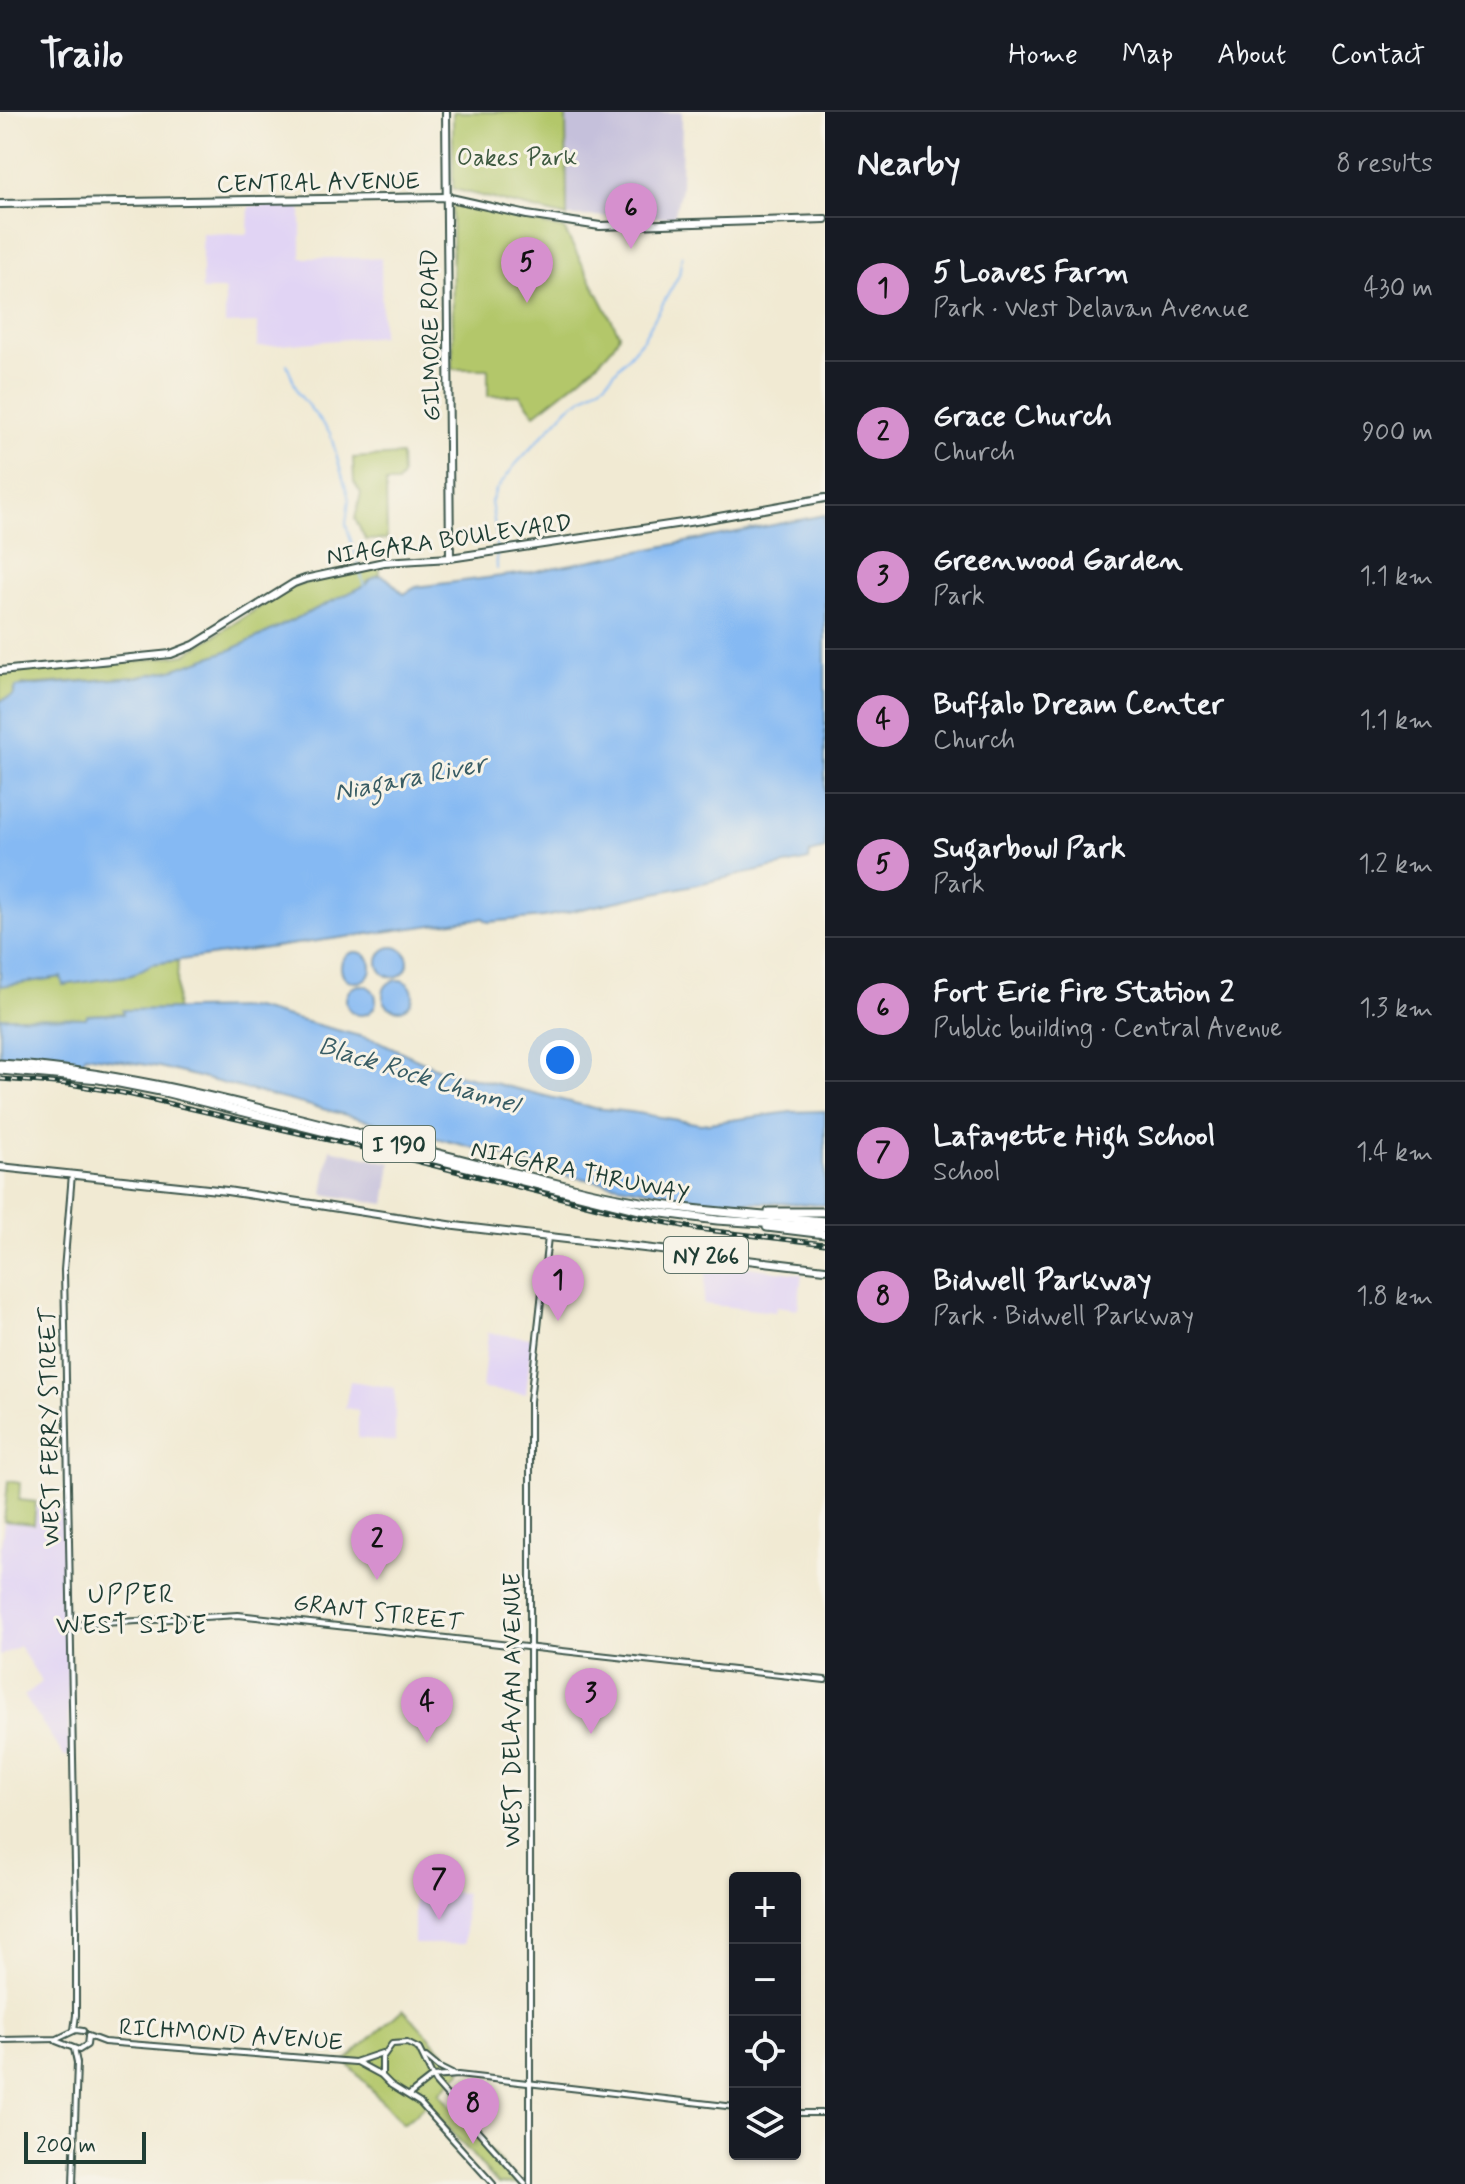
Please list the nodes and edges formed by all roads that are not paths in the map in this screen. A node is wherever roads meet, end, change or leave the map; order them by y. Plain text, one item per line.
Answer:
1 (446, 112) edge
2 (446, 197) junction
3 (0, 204) edge
4 (825, 219) edge
5 (825, 498) edge
6 (450, 558) junction
7 (0, 671) edge
8 (0, 1067) edge
9 (0, 1167) edge
10 (72, 1174) junction
11 (825, 1212) edge
12 (718, 1216) junction
13 (825, 1221) edge
14 (825, 1227) edge
15 (825, 1234) edge
16 (548, 1237) junction
17 (825, 1269) edge
18 (70, 1625) junction
19 (530, 1648) junction
20 (825, 1680) edge
21 (76, 2015) junction
22 (83, 2031) junction
23 (72, 2032) junction
24 (88, 2036) junction
25 (0, 2040) edge
26 (50, 2040) junction
27 (104, 2042) junction
28 (87, 2045) junction
29 (72, 2047) junction
30 (82, 2049) junction
31 (384, 2052) junction
32 (424, 2056) junction
33 (355, 2062) junction
34 (77, 2063) junction
35 (458, 2075) junction
36 (382, 2076) junction
37 (432, 2077) junction
38 (530, 2083) junction
39 (409, 2095) junction
40 (729, 2106) edge
41 (801, 2113) edge
42 (825, 2113) edge
43 (73, 2184) edge
44 (493, 2184) edge
45 (528, 2184) edge

1 - 2 main road, GILMORE ROAD
2 - 3 main road, CENTRAL AVENUE
2 - 4 main road, CENTRAL AVENUE
2 - 6 main road, GILMORE ROAD
5 - 6 main road, NIAGARA BOULEVARD
6 - 7 main road, NIAGARA BOULEVARD
8 - 12 highway, NIAGARA THRUWAY / I 190
9 - 10 main road, NY 266
10 - 16 main road, NY 266
10 - 18 street, WEST FERRY STREET
11 - 12 highway
12 - 13 highway, NIAGARA THRUWAY / I 190
12 - 14 highway, NIAGARA THRUWAY / I 190
12 - 15 highway
16 - 17 main road, NY 266
16 - 19 street, WEST DELAVAN AVENUE
18 - 19 street, GRANT STREET
18 - 21 street, WEST FERRY STREET
19 - 20 street, GRANT STREET
19 - 38 street, WEST DELAVAN AVENUE
21 - 22 street, WEST FERRY STREET
21 - 23 street, WEST FERRY STREET
22 - 23 street
22 - 24 street
23 - 26 street
23 - 29 street
24 - 27 street, RICHMOND AVENUE
24 - 28 street
25 - 26 street
26 - 29 street
27 - 28 street, RICHMOND AVENUE
27 - 33 street, RICHMOND AVENUE
28 - 30 street
29 - 30 street
29 - 34 street
30 - 34 street
31 - 32 street
31 - 33 street, RICHMOND AVENUE
31 - 36 street
32 - 35 street
32 - 37 street
33 - 36 street, RICHMOND AVENUE
34 - 43 street
35 - 37 street
35 - 38 street
36 - 39 street
37 - 39 street
37 - 45 street
38 - 40 street
38 - 45 street, WEST DELAVAN AVENUE
39 - 44 street
41 - 42 street

